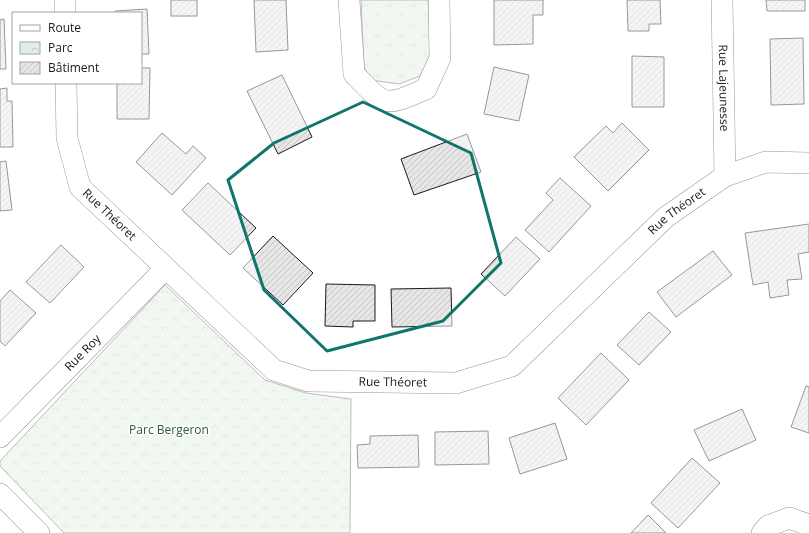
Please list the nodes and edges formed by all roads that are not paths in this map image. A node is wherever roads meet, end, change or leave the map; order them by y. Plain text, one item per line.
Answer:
1 (65, 0) edge
2 (349, 0) edge
3 (439, 0) edge
4 (722, 0) edge
5 (65, 12) edge
6 (66, 84) edge
7 (809, 163) edge
8 (725, 176) junction
9 (165, 269) junction
10 (0, 437) edge
11 (0, 494) edge
12 (809, 525) edge
13 (39, 533) edge
14 (762, 533) edge

1 - 5 street
2 - 3 street
4 - 8 street, Rue Lajeunesse
6 - 9 street, Rue Théoret
7 - 8 street, Rue Théoret
8 - 9 street, Rue Théoret
9 - 10 street, Rue Roy
11 - 13 street
12 - 14 street

